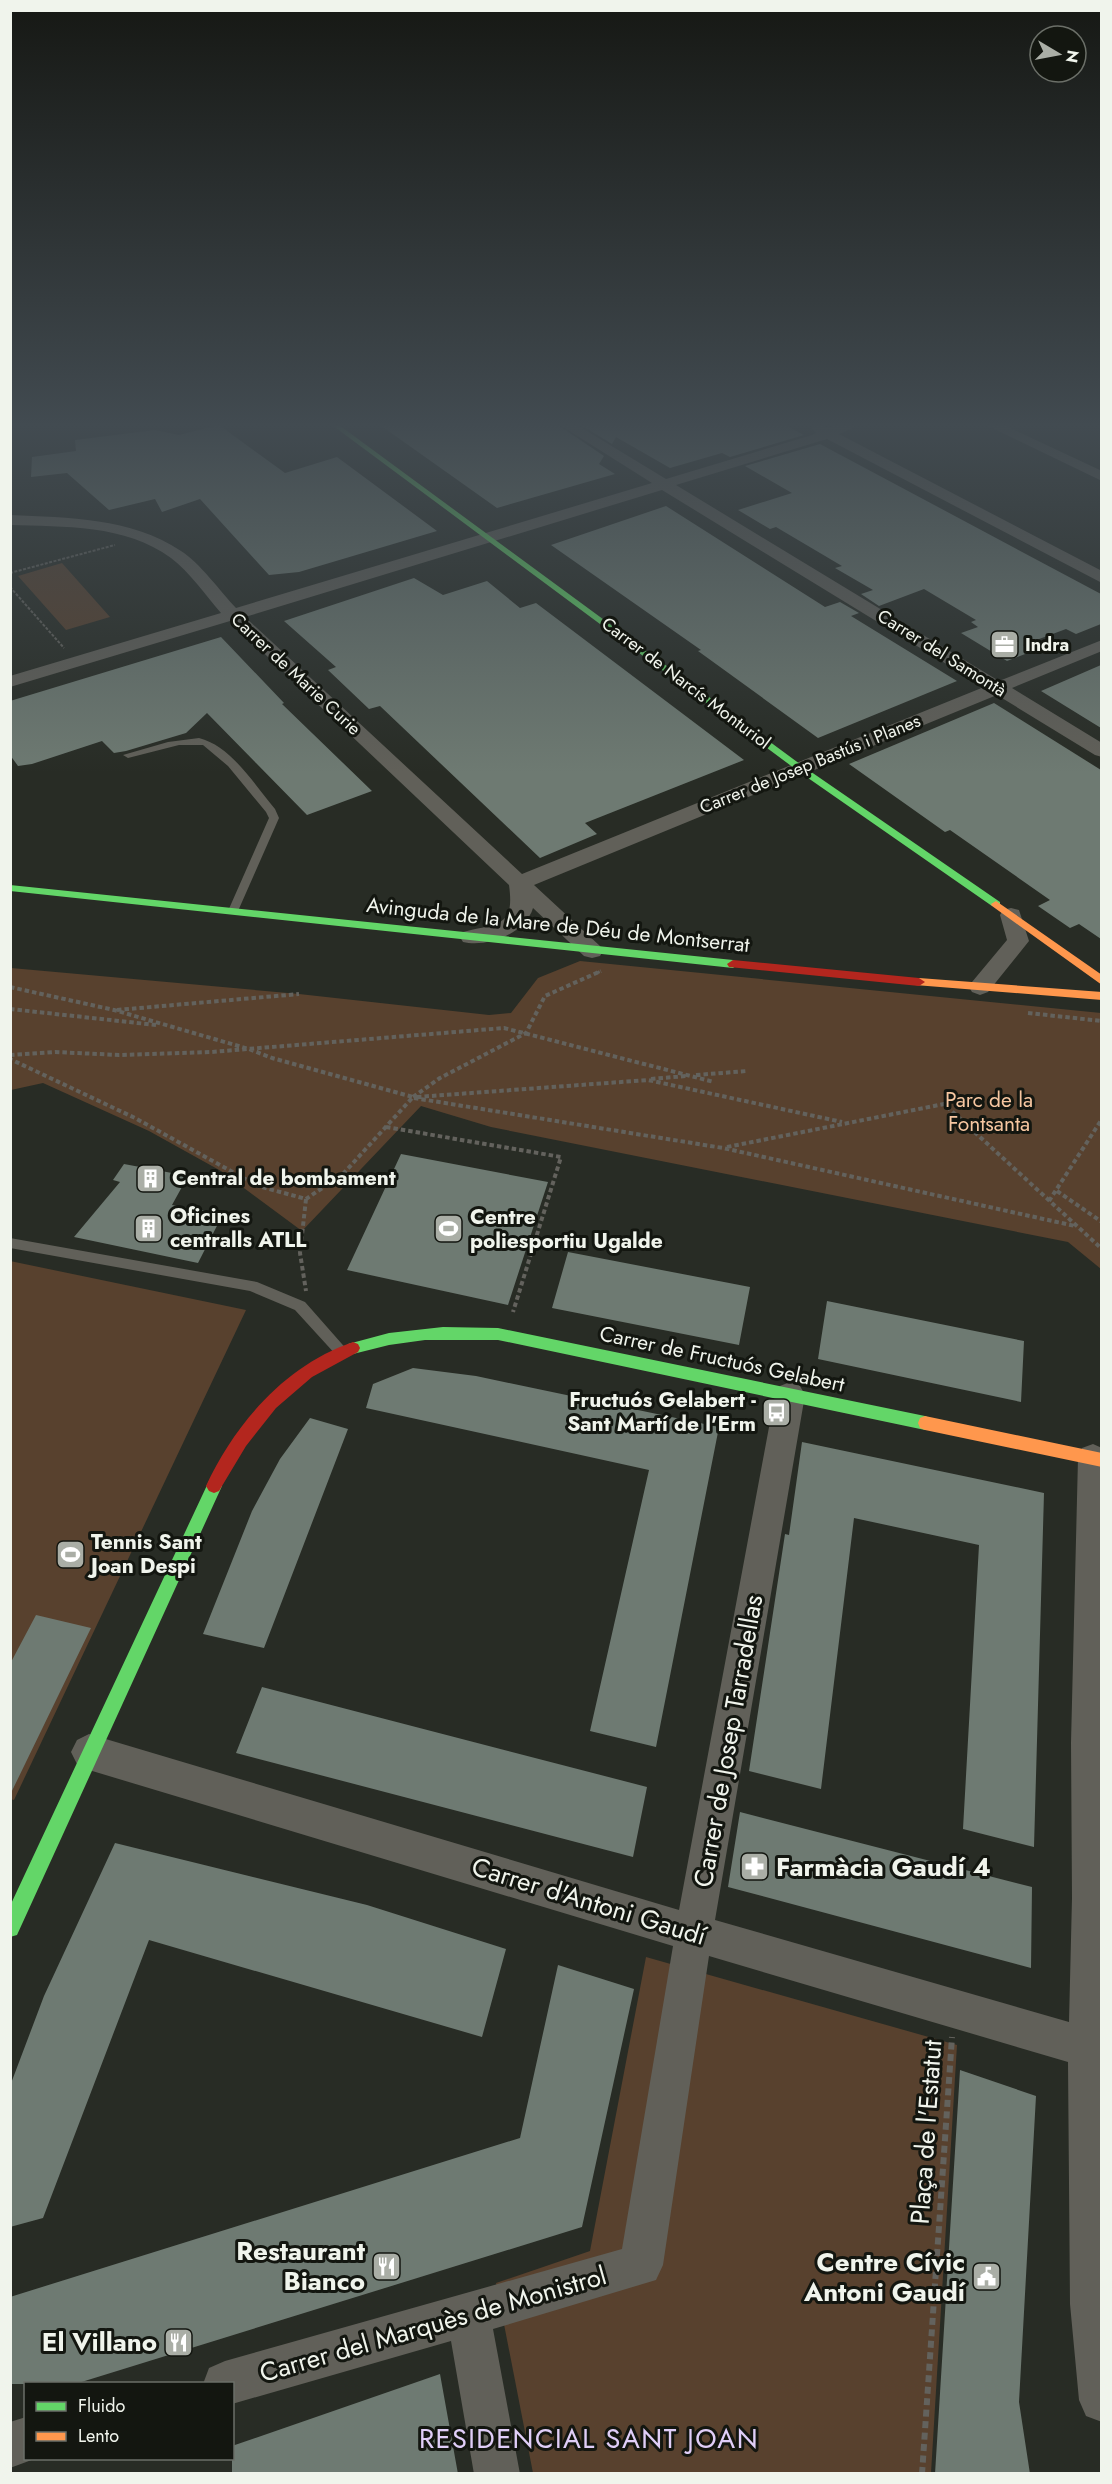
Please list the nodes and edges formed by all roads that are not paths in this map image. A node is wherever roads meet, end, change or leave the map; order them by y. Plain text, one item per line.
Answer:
1 (150, 541) edge
2 (476, 541) edge
3 (494, 541) edge
4 (760, 541) edge
5 (1035, 541) edge
6 (1101, 578) edge
7 (233, 615) junction
8 (1101, 645) edge
9 (10, 682) edge
10 (997, 687) junction
11 (1101, 751) edge
12 (128, 755) dead end
13 (801, 769) junction
14 (519, 883) junction
15 (10, 888) edge
16 (233, 911) junction
17 (1011, 915) junction
18 (471, 937) junction
19 (592, 951) junction
20 (1101, 981) edge
21 (980, 987) junction
22 (1101, 996) edge
23 (10, 1243) edge
24 (342, 1352) junction
25 (790, 1395) junction
26 (1097, 1459) edge
27 (89, 1752) junction
28 (10, 1928) edge
29 (694, 1933) junction
30 (1089, 2048) junction
31 (641, 2265) joint
32 (468, 2315) junction
33 (232, 2382) edge
34 (1101, 2400) edge
35 (497, 2474) edge

1 - 7 street, Carrer de Marie Curie
2 - 7 street
3 - 13 street, Carrer de Narcís Monturiol
4 - 10 street, Carrer del Samontà
5 - 6 street
7 - 9 street
7 - 14 street, Carrer de Marie Curie
8 - 10 street, Carrer de Josep Bastús i Planes
10 - 11 street, Carrer del Samontà
10 - 13 street, Carrer de Josep Bastús i Planes
12 - 16 lane
13 - 14 street, Carrer de Josep Bastús i Planes
13 - 17 street, Carrer de Narcís Monturiol
14 - 18 street
14 - 19 street, Carrer de Marie Curie
15 - 16 street, Avinguda de la Mare de Déu de Montserrat
16 - 18 street, Avinguda de la Mare de Déu de Montserrat
17 - 20 street, Carrer de Narcís Monturiol
17 - 21 street
18 - 19 street, Avinguda de la Mare de Déu de Montserrat
19 - 21 street, Avinguda de la Mare de Déu de Montserrat
21 - 22 street, Avinguda de la Mare de Déu de Montserrat
23 - 24 lane
24 - 25 street, Carrer de Fructuós Gelabert
24 - 27 street, Carrer de Fructuós Gelabert
25 - 26 street, Carrer de Fructuós Gelabert
25 - 29 street, Carrer de Josep Tarradellas
26 - 30 street
27 - 28 street, Carrer de Fructuós Gelabert
27 - 29 street, Carrer d'Antoni Gaudí
29 - 30 street, Carrer d'Antoni Gaudí
29 - 31 street, Carrer de Josep Tarradellas
30 - 34 street
31 - 32 street, Carrer del Marquès de Monistrol
32 - 33 street, Carrer del Marquès de Monistrol
32 - 35 street

